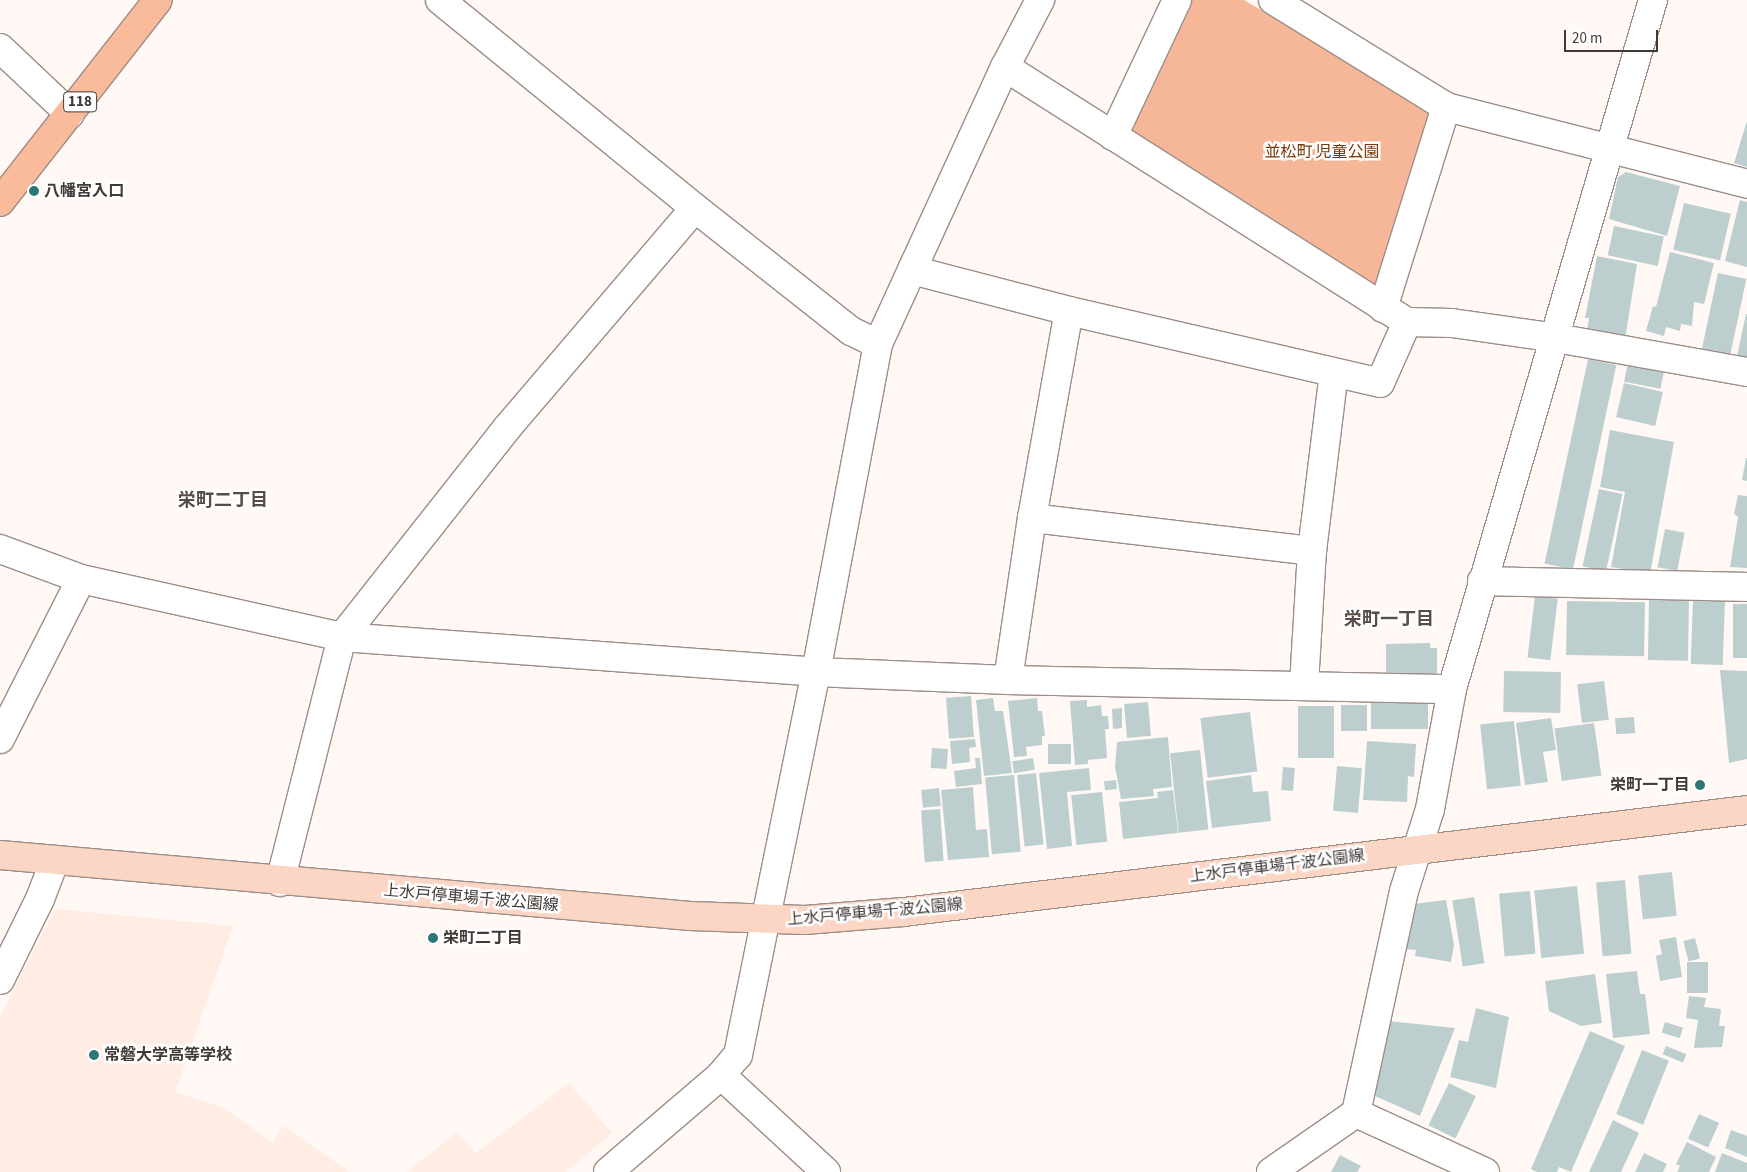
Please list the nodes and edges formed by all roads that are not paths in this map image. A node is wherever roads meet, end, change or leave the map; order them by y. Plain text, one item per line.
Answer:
1 (158, 0) edge
2 (440, 0) edge
3 (1040, 0) edge
4 (1177, 0) edge
5 (1273, 0) edge
6 (1653, 0) edge
7 (0, 48) edge
8 (1005, 67) junction
9 (1446, 107) junction
10 (70, 114) junction
11 (1112, 136) junction
12 (1610, 147) junction
13 (1747, 184) edge
14 (0, 202) edge
15 (695, 208) junction
16 (912, 270) junction
17 (1383, 308) junction
18 (1069, 311) junction
19 (1407, 322) junction
20 (1556, 338) junction
21 (878, 344) junction
22 (1747, 372) edge
23 (1334, 373) junction
24 (1032, 518) junction
25 (0, 549) edge
26 (1312, 551) junction
27 (81, 579) junction
28 (1482, 581) junction
29 (1747, 587) edge
30 (342, 637) junction
31 (816, 672) junction
32 (1008, 680) junction
33 (1304, 685) junction
34 (1452, 689) junction
35 (0, 739) edge
36 (1747, 810) edge
37 (1416, 849) junction
38 (0, 855) edge
39 (55, 860) junction
40 (280, 882) junction
41 (765, 921) junction
42 (0, 980) edge
43 (721, 1075) junction
44 (1356, 1113) junction
45 (608, 1172) edge
46 (826, 1172) edge
47 (1270, 1172) edge
48 (1485, 1172) edge

1 - 10 highway, 118
2 - 15 street
3 - 8 street
4 - 11 street
5 - 9 street
6 - 12 street
7 - 10 street
8 - 11 street
8 - 16 street
9 - 12 street
9 - 17 street
10 - 14 highway, 118
11 - 17 street
12 - 13 street
12 - 20 street
15 - 21 street
15 - 30 street
16 - 18 street
16 - 21 street
17 - 19 street
18 - 23 street
18 - 24 street
19 - 20 street
19 - 23 street
20 - 22 street
20 - 28 street
21 - 31 street
23 - 26 street
24 - 26 street
24 - 32 street
25 - 27 street
26 - 33 street
27 - 30 street
27 - 35 street
28 - 29 street
28 - 34 street
30 - 31 street
30 - 40 street
31 - 32 street
31 - 41 street
32 - 33 street
33 - 34 street
34 - 37 street
36 - 37 main road, 上水戸停車場千波公園線
37 - 41 main road, 上水戸停車場千波公園線
37 - 44 street
38 - 39 main road, 上水戸停車場千波公園線
39 - 40 main road, 上水戸停車場千波公園線
39 - 42 street
40 - 41 main road, 上水戸停車場千波公園線
41 - 43 street
43 - 45 street
43 - 46 street
44 - 47 street
44 - 48 street

